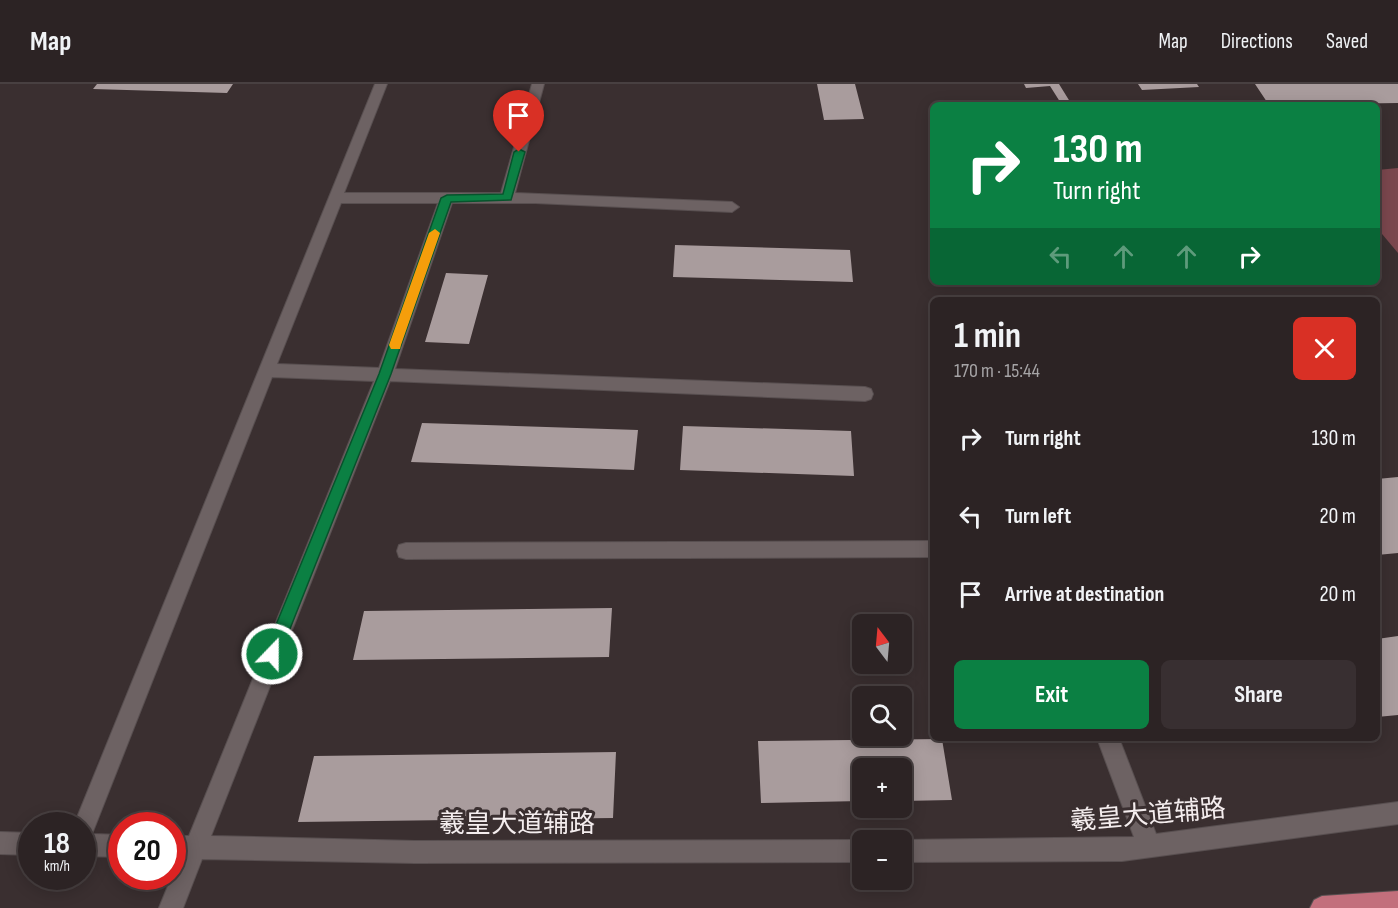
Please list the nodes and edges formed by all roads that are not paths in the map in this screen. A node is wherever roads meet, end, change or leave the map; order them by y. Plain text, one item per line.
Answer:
1 (381, 84) edge
2 (538, 84) edge
3 (336, 198) junction
4 (447, 198) junction
5 (507, 198) junction
6 (732, 207) dead end
7 (267, 370) junction
8 (385, 374) junction
9 (865, 394) dead end
10 (930, 549) edge
11 (406, 551) dead end
12 (1109, 741) edge
13 (90, 812) edge
14 (1398, 813) edge
15 (186, 840) edge
16 (0, 843) edge
17 (18, 844) edge
18 (1149, 846) junction
19 (186, 847) edge
20 (852, 851) edge
21 (912, 851) edge
22 (175, 890) edge
23 (1398, 903) edge
24 (171, 908) edge
25 (1322, 908) edge

1 - 3 street
2 - 5 street
3 - 4 street
3 - 7 street
4 - 5 street
4 - 8 street
5 - 6 street
7 - 8 street
7 - 13 street
8 - 9 street
8 - 15 street
10 - 11 street
12 - 18 street
14 - 18 street, 羲皇大道辅路
16 - 17 street
18 - 21 street, 羲皇大道辅路
19 - 20 street, 羲皇大道辅路
22 - 24 street
23 - 25 main road

